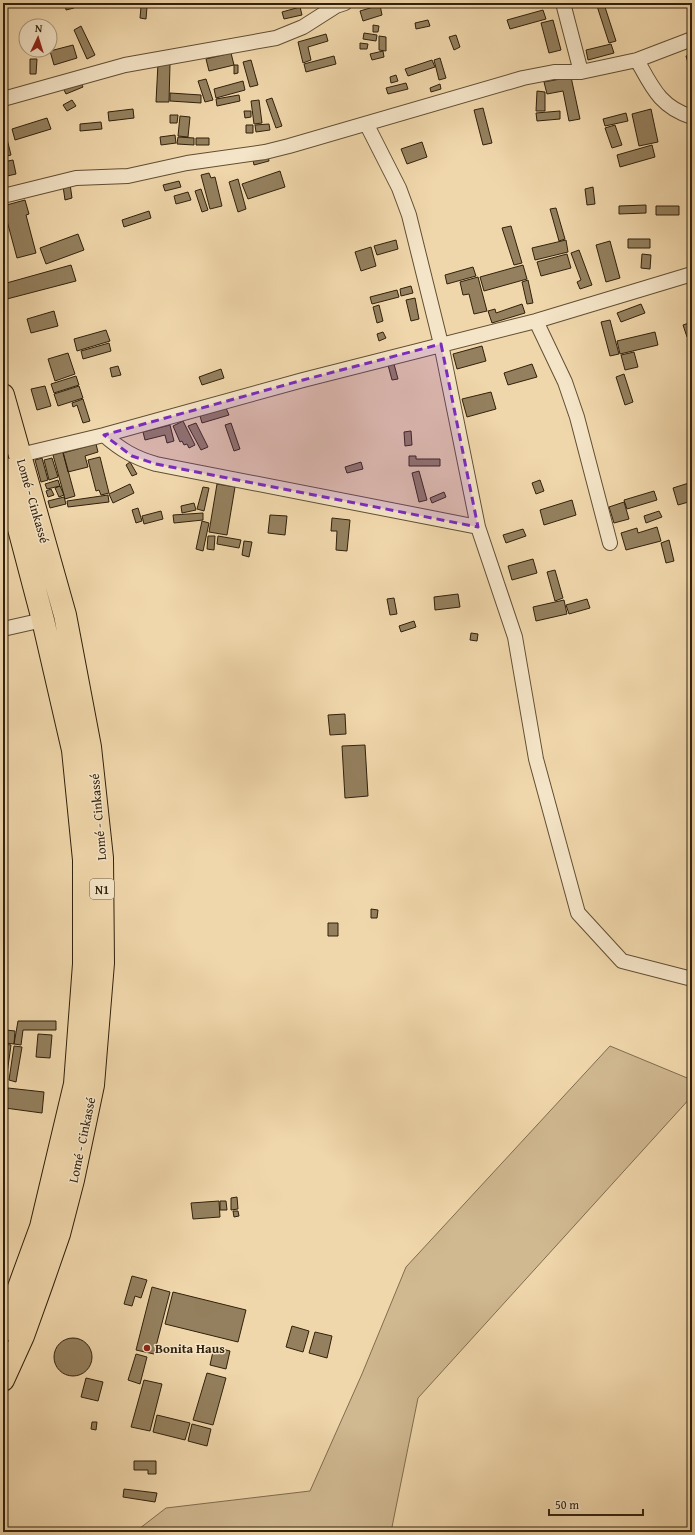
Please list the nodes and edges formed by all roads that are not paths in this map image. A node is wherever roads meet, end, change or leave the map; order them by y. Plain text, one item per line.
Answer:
1 (345, 3) edge
2 (563, 3) edge
3 (692, 40) edge
4 (637, 60) junction
5 (581, 72) junction
6 (3, 99) edge
7 (692, 117) edge
8 (367, 124) junction
9 (3, 196) edge
10 (692, 274) edge
11 (536, 321) junction
12 (441, 344) junction
13 (3, 395) edge
14 (104, 435) junction
15 (20, 455) junction
16 (3, 468) edge
17 (478, 527) junction
18 (610, 543) dead end
19 (43, 620) junction
20 (3, 629) edge
21 (692, 979) edge
22 (84, 1085) junction
23 (3, 1331) edge
24 (3, 1380) edge

1 - 6 street
2 - 5 street
3 - 4 street
4 - 5 street
4 - 7 street
5 - 8 street
8 - 9 street
8 - 12 street
10 - 11 street
11 - 12 street
11 - 18 street
12 - 14 street
12 - 17 street
13 - 15 highway, Lomé - Cinkassé / N1
14 - 15 street
14 - 17 street
15 - 22 highway, Lomé - Cinkassé / N1
16 - 19 highway, Lomé - Cinkassé / N1
17 - 21 street
19 - 20 street
19 - 22 highway, Lomé - Cinkassé / N1
22 - 23 highway, Lomé - Cinkassé / N1
22 - 24 highway, Lomé - Cinkassé / N1

